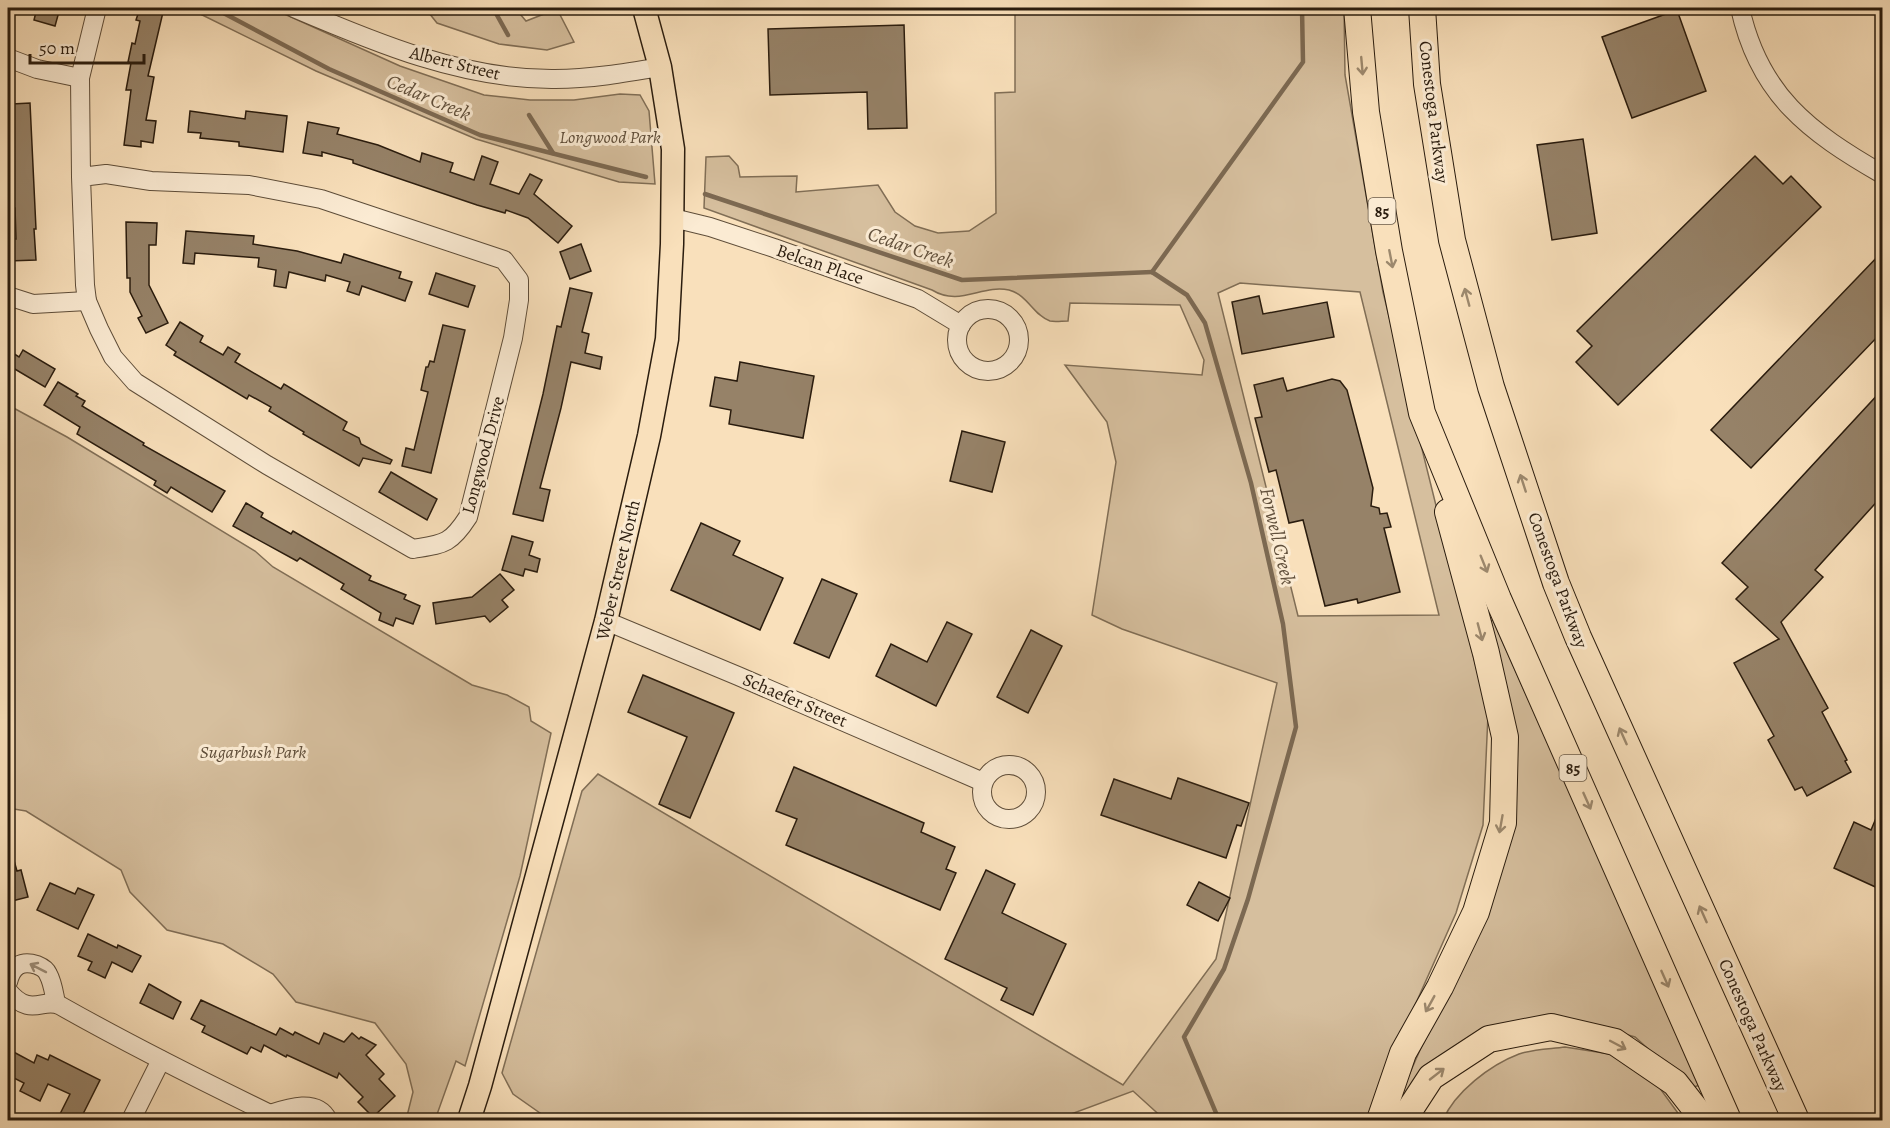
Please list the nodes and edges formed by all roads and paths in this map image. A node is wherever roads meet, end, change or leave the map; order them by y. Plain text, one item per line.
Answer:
1 (97, 8) edge
2 (294, 8) edge
3 (644, 8) edge
4 (1357, 8) edge
5 (1422, 8) edge
6 (1740, 8) edge
7 (8, 58) edge
8 (660, 67) junction
9 (80, 78) junction
10 (1882, 174) edge
11 (81, 177) junction
12 (673, 218) junction
13 (8, 296) edge
14 (87, 302) junction
15 (961, 325) dead end
16 (1422, 413) junction
17 (606, 621) junction
18 (983, 782) dead end
19 (8, 982) edge
20 (8, 992) edge
21 (56, 1003) junction
22 (161, 1060) junction
23 (272, 1117) edge
24 (131, 1120) edge
25 (328, 1120) edge
26 (469, 1120) edge
27 (1380, 1120) edge
28 (1403, 1120) edge
29 (1704, 1120) edge
30 (1728, 1120) edge
31 (1796, 1120) edge

1 - 9 street, Longwood Drive
2 - 8 street, Albert Street
3 - 8 main road, Weber Street North
4 -> 16 highway, 85
31 -> 5 highway, Conestoga Parkway
6 - 10 street
7 - 9 street
8 - 12 main road, Weber Street North
9 - 11 street, Longwood Drive
11 - 14 street, Longwood Drive
11 - 14 street, Longwood Drive
12 - 15 street, Belcan Place
12 - 17 main road, Weber Street North
13 - 14 street
16 -> 27 highway
16 -> 30 highway, 85
17 - 18 street, Schaefer Street
17 - 26 main road, Weber Street North
21 -> 19 street
20 - 21 street
21 - 22 street
22 - 23 street
22 - 24 street
23 - 25 street
28 -> 29 highway

